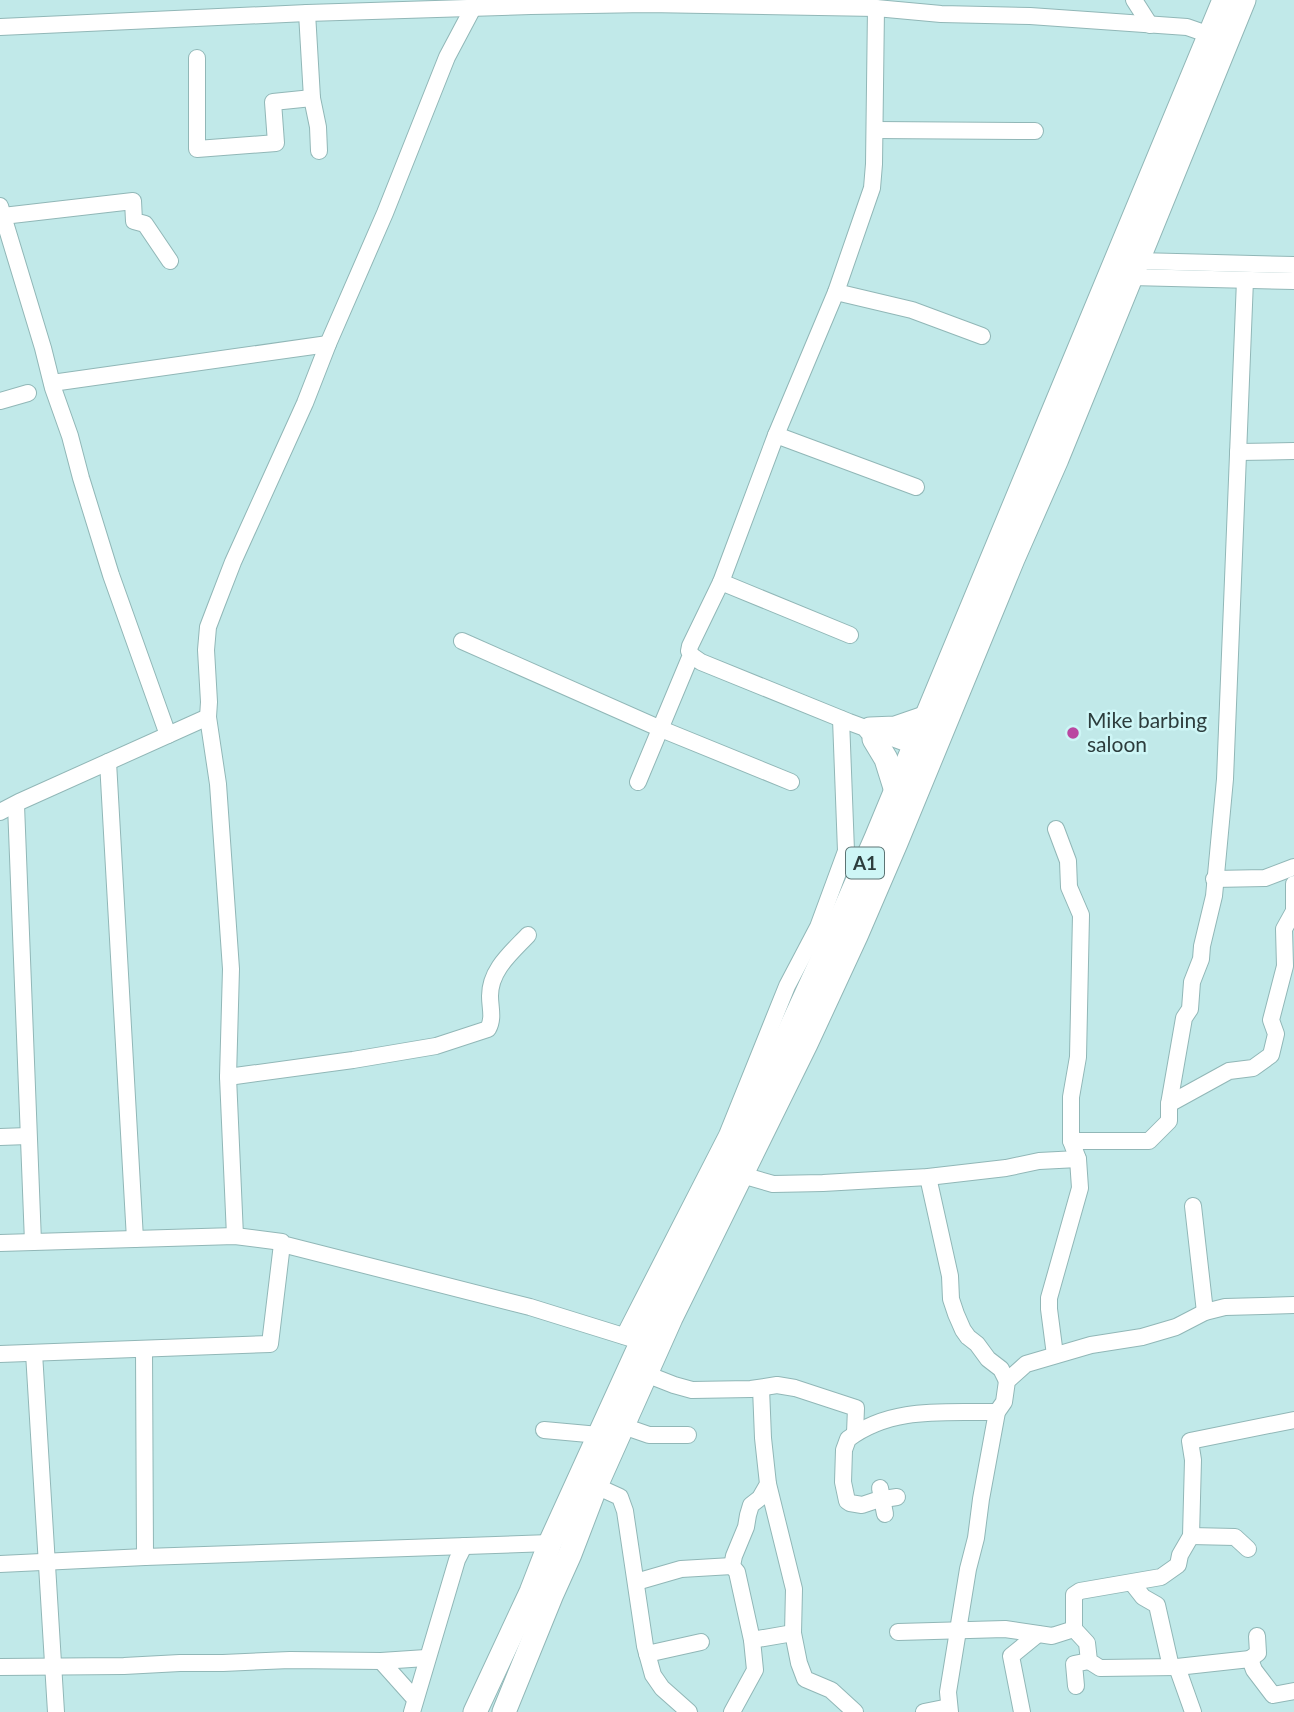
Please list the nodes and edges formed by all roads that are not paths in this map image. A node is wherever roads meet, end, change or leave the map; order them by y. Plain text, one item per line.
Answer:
1 (1134, 0) edge
2 (1224, 0) edge
3 (1244, 0) edge
4 (526, 3) edge
5 (473, 8) junction
6 (876, 8) junction
7 (307, 13) junction
8 (1150, 25) junction
9 (0, 27) edge
10 (1210, 35) junction
11 (197, 58) dead end
12 (312, 98) junction
13 (875, 130) junction
14 (1035, 131) dead end
15 (319, 151) dead end
16 (2, 211) edge
17 (170, 261) dead end
18 (1294, 265) edge
19 (1134, 269) junction
20 (1245, 280) junction
21 (1294, 281) edge
22 (836, 292) junction
23 (982, 336) dead end
24 (328, 344) junction
25 (52, 383) junction
26 (28, 393) dead end
27 (0, 401) edge
28 (776, 435) junction
29 (1294, 451) edge
30 (1238, 452) junction
31 (916, 488) dead end
32 (721, 582) junction
33 (850, 635) dead end
34 (463, 641) dead end
35 (691, 655) junction
36 (208, 717) junction
37 (925, 719) junction
38 (859, 727) junction
39 (661, 729) junction
40 (168, 735) junction
41 (921, 754) junction
42 (108, 762) junction
43 (638, 782) dead end
44 (791, 782) dead end
45 (896, 791) junction
46 (16, 805) junction
47 (0, 813) edge
48 (1056, 829) dead end
49 (1294, 867) edge
50 (1214, 879) junction
51 (1294, 884) edge
52 (528, 936) dead end
53 (228, 1077) junction
54 (1169, 1104) junction
55 (28, 1136) junction
56 (0, 1137) edge
57 (1071, 1142) junction
58 (1078, 1158) junction
59 (742, 1175) junction
60 (928, 1177) junction
61 (1193, 1206) dead end
62 (235, 1236) junction
63 (135, 1239) junction
64 (0, 1242) edge
65 (33, 1242) junction
66 (282, 1244) junction
67 (1294, 1305) edge
68 (1205, 1312) junction
69 (632, 1339) junction
70 (144, 1349) junction
71 (34, 1353) junction
72 (0, 1354) edge
73 (1055, 1355) junction
74 (646, 1374) junction
75 (1007, 1381) junction
76 (761, 1388) junction
77 (997, 1412) junction
78 (1294, 1420) edge
79 (622, 1426) junction
80 (544, 1430) dead end
81 (855, 1433) junction
82 (599, 1435) junction
83 (688, 1435) dead end
84 (768, 1484) junction
85 (596, 1486) junction
86 (886, 1500) dead end
87 (1191, 1536) junction
88 (550, 1543) junction
89 (464, 1546) junction
90 (1248, 1549) dead end
91 (145, 1557) junction
92 (46, 1562) junction
93 (0, 1564) edge
94 (732, 1566) junction
95 (636, 1582) junction
96 (1132, 1583) junction
97 (958, 1629) junction
98 (1074, 1629) junction
99 (898, 1632) dead end
100 (793, 1633) junction
101 (1038, 1634) junction
102 (1257, 1636) dead end
103 (752, 1640) junction
104 (701, 1642) dead end
105 (647, 1654) junction
106 (426, 1658) junction
107 (1250, 1659) junction
108 (381, 1661) junction
109 (1089, 1661) junction
110 (0, 1667) edge
111 (52, 1667) junction
112 (1174, 1667) junction
113 (1076, 1686) dead end
114 (1294, 1691) edge
115 (413, 1706) edge
116 (950, 1710) edge
117 (56, 1712) edge
118 (475, 1712) edge
119 (504, 1712) edge
120 (689, 1712) edge
121 (732, 1712) edge
122 (855, 1712) edge
123 (924, 1712) edge
124 (1022, 1712) edge
125 (1193, 1712) edge

1 - 8 street
2 - 10 highway, A1
3 - 19 highway, A1
4 - 5 street
4 - 6 street
5 - 7 street
5 - 24 street
6 - 8 street
6 - 13 street
7 - 9 street
7 - 12 street
8 - 10 street
10 - 37 highway, A1
11 - 12 street
12 - 15 street
13 - 14 street
13 - 22 street
16 - 17 street
16 - 25 street
18 - 19 street
19 - 20 street
19 - 41 highway, A1
20 - 21 street
20 - 30 street
22 - 23 street
22 - 28 street
24 - 25 street
24 - 36 street
25 - 40 street
26 - 27 street
28 - 31 street
28 - 32 street
29 - 30 street
30 - 50 street
32 - 33 street
32 - 35 street
34 - 39 street
35 - 38 street
35 - 39 street
36 - 40 street
36 - 53 street
37 - 38 highway
37 - 41 highway, A1
38 - 41 street
38 - 45 highway
38 - 69 street
39 - 43 street
39 - 44 street
40 - 42 street
41 - 45 highway, A1
41 - 59 highway, A1
42 - 46 street
42 - 63 street
45 - 69 highway, A1
46 - 47 street
46 - 55 street
48 - 57 street
49 - 50 street
50 - 54 street
51 - 54 street
52 - 53 street
53 - 62 street
54 - 57 street
55 - 56 street
55 - 65 street
57 - 58 street
58 - 60 street
58 - 73 street
59 - 60 street
59 - 74 highway, A1
60 - 75 street
61 - 68 street
62 - 63 street
62 - 66 street
63 - 65 street
64 - 65 street
66 - 69 street
66 - 70 street
67 - 68 street
68 - 73 street
69 - 82 highway, A1
70 - 71 street
70 - 91 street
71 - 72 street
71 - 92 street
73 - 75 street
74 - 76 street
74 - 79 highway, A1
75 - 77 street
76 - 81 street
76 - 84 street
77 - 81 street
77 - 97 street
78 - 87 street
79 - 83 street
79 - 85 highway, A1
80 - 82 street
81 - 86 street
82 - 88 highway, A1
84 - 94 street
84 - 100 street
85 - 95 street
85 - 119 highway, A1
87 - 90 street
87 - 96 street
88 - 89 street
88 - 118 highway, A1
89 - 91 street
89 - 106 street
91 - 92 street
92 - 93 street
92 - 111 street
94 - 95 street
94 - 103 street
95 - 105 street
96 - 98 street
96 - 112 street
97 - 99 street
97 - 101 street
97 - 116 street
98 - 101 street
98 - 109 street
100 - 103 street
100 - 122 street
101 - 124 street
102 - 107 street
103 - 121 street
104 - 105 street
105 - 120 street
106 - 108 street
106 - 115 street
107 - 112 street
107 - 114 street
108 - 111 street
108 - 115 street
109 - 112 street
109 - 113 street
110 - 111 street
111 - 117 street
112 - 125 street
116 - 123 street

